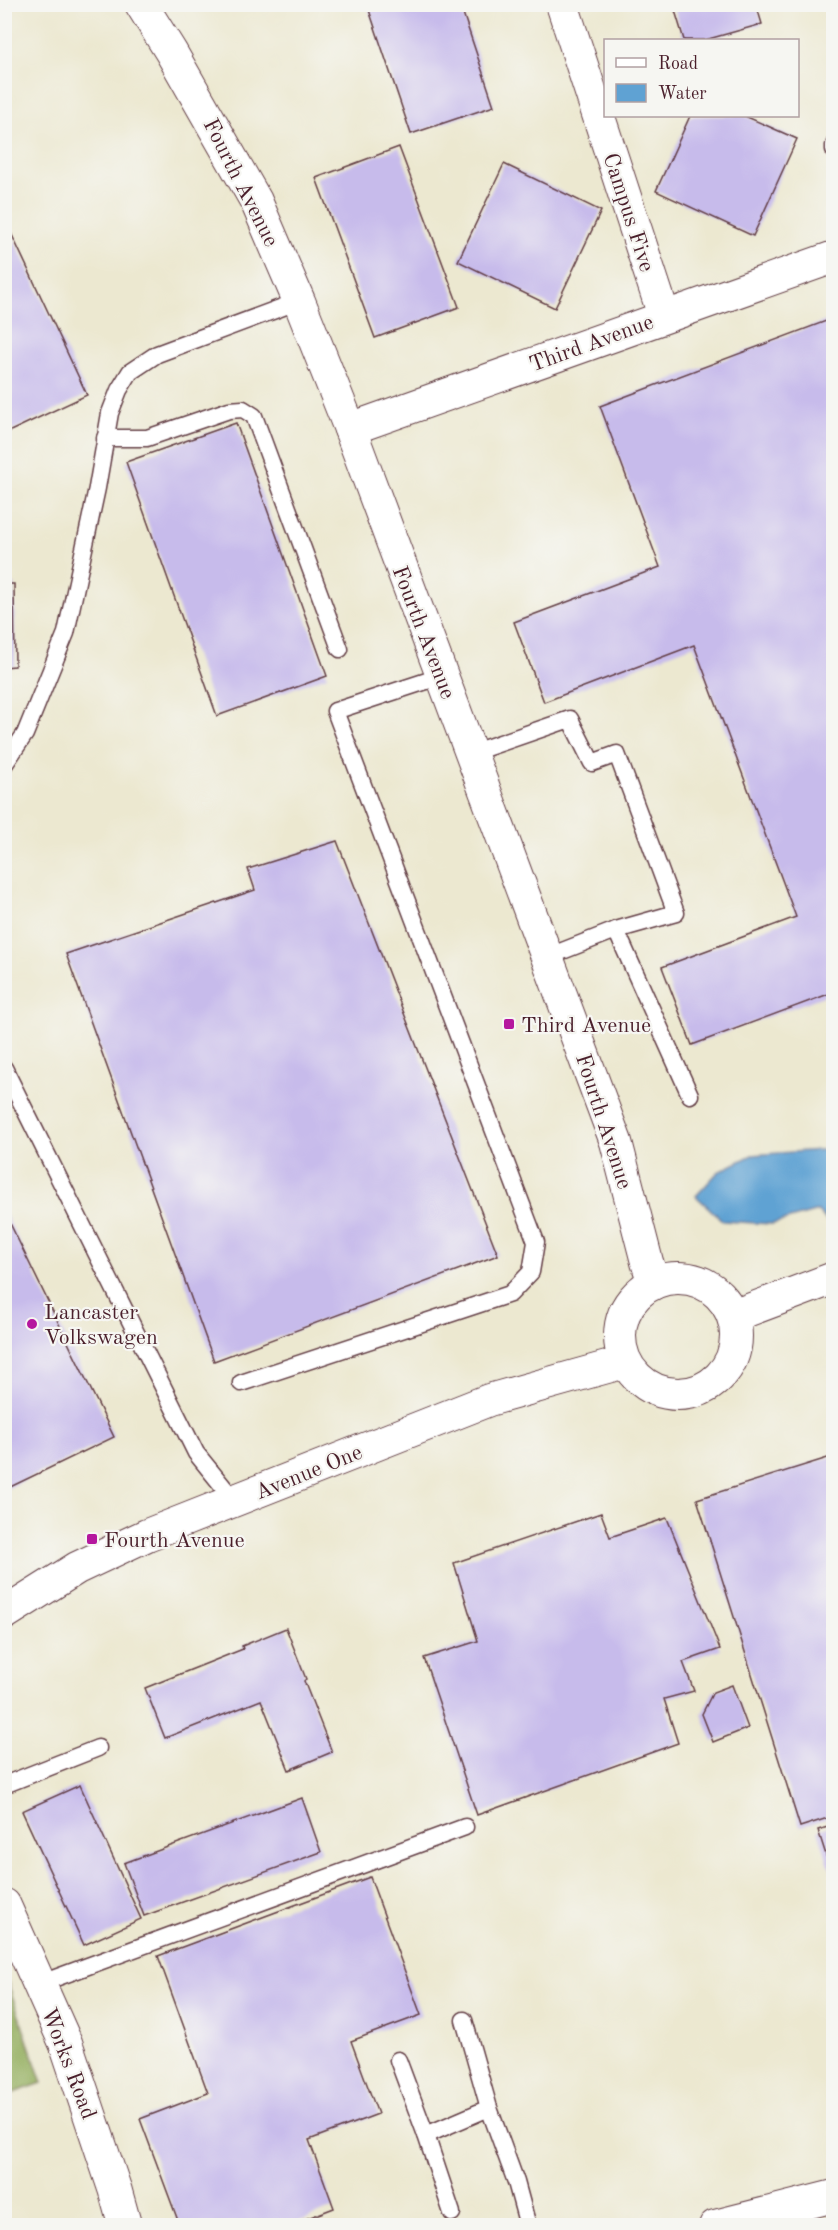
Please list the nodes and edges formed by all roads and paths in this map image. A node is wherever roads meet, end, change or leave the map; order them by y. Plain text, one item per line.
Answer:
1 (141, 4) edge
2 (562, 4) edge
3 (834, 257) edge
4 (299, 301) junction
5 (664, 316) junction
6 (350, 429) junction
7 (105, 438) junction
8 (340, 649) dead end
9 (442, 676) junction
10 (471, 753) junction
11 (4, 765) edge
12 (616, 930) junction
13 (547, 957) junction
14 (4, 1068) edge
15 (690, 1095) dead end
16 (834, 1278) edge
17 (654, 1283) junction
18 (733, 1316) junction
19 (625, 1362) junction
20 (241, 1383) dead end
21 (234, 1500) junction
22 (4, 1614) edge
23 (98, 1748) dead end
24 (4, 1785) edge
25 (465, 1827) dead end
26 (4, 1905) edge
27 (39, 1984) junction
28 (464, 2020) dead end
29 (398, 2060) dead end
30 (489, 2108) junction
31 (426, 2135) junction
32 (834, 2196) edge
33 (453, 2213) dead end
34 (125, 2226) edge
35 (528, 2226) edge
36 (715, 2226) edge

1 - 4 street, Fourth Avenue
2 - 5 street, Campus Five
3 - 5 street, Third Avenue
4 - 6 street, Fourth Avenue
4 - 7 lane
5 - 6 street, Third Avenue
6 - 9 street, Fourth Avenue
7 - 8 lane
7 - 11 lane
9 - 10 street, Fourth Avenue
9 - 20 lane
10 - 12 lane
10 - 13 street, Fourth Avenue
12 - 13 lane
12 - 15 lane
13 - 17 street, Fourth Avenue
14 - 21 lane
16 - 18 street
17 - 18 street
17 - 19 street
18 - 19 street
19 - 21 street, Avenue One
21 - 22 street, Avenue One
23 - 24 lane
25 - 27 lane
26 - 27 street, Works Road
27 - 34 street, Works Road
28 - 30 lane
29 - 31 lane
30 - 31 lane
30 - 35 lane
31 - 33 lane
32 - 36 street

